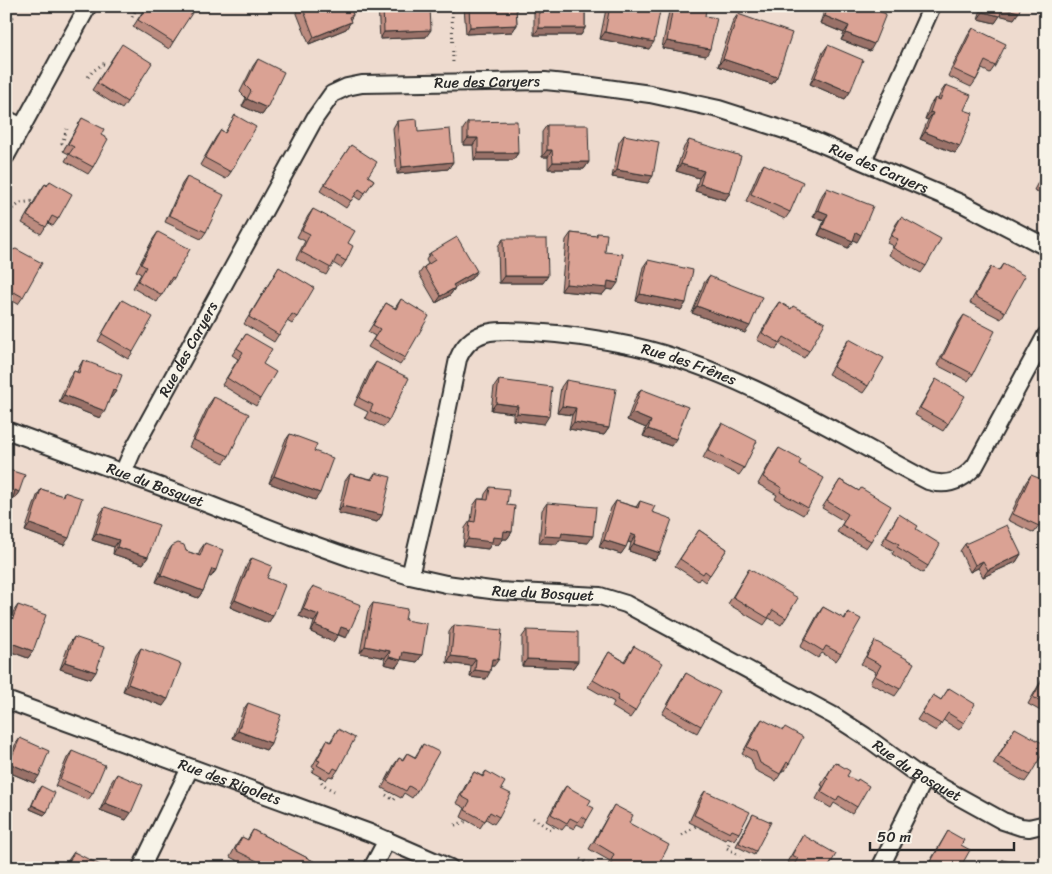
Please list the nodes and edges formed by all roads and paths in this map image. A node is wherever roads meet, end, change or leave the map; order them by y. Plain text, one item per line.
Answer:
1 (88, 6) edge
2 (452, 6) edge
3 (932, 6) edge
4 (141, 7) edge
5 (132, 17) dead end
6 (6, 44) edge
7 (6, 50) edge
8 (108, 66) edge
9 (453, 69) dead end
10 (88, 77) dead end
11 (6, 119) edge
12 (22, 127) junction
13 (67, 129) dead end
14 (66, 147) edge
15 (6, 156) edge
16 (863, 161) junction
17 (34, 201) edge
18 (13, 209) dead end
19 (1046, 247) edge
20 (1046, 334) edge
21 (6, 430) edge
22 (123, 473) junction
23 (410, 576) junction
24 (6, 700) edge
25 (190, 768) junction
26 (320, 777) edge
27 (925, 778) junction
28 (334, 791) dead end
29 (386, 795) dead end
30 (397, 796) edge
31 (534, 818) dead end
32 (468, 821) edge
33 (1046, 824) edge
34 (554, 825) edge
35 (455, 826) dead end
36 (696, 826) edge
37 (682, 835) dead end
38 (731, 839) edge
39 (388, 840) junction
40 (740, 856) dead end
41 (580, 859) dead end
42 (142, 868) edge
43 (372, 868) edge
44 (450, 868) edge
45 (596, 868) edge
46 (880, 868) edge

1 - 12 street
2 - 9 path
3 - 16 street
4 - 5 path
6 - 7 path
8 - 10 path
11 - 12 street
12 - 15 street
13 - 14 path
16 - 19 street, Rue des Caryers
16 - 22 street, Rue des Caryers
17 - 18 path
20 - 23 street, Rue des Frênes
21 - 22 street, Rue du Bosquet
22 - 23 street, Rue du Bosquet
23 - 27 street, Rue du Bosquet
24 - 25 street, Rue des Rigolets
25 - 39 street, Rue des Rigolets
25 - 42 street
26 - 28 path
27 - 33 street, Rue du Bosquet
27 - 46 street
29 - 30 path
31 - 34 path
32 - 35 path
36 - 37 path
38 - 40 path
39 - 43 street
39 - 44 street, Rue des Rigolets
41 - 45 path

